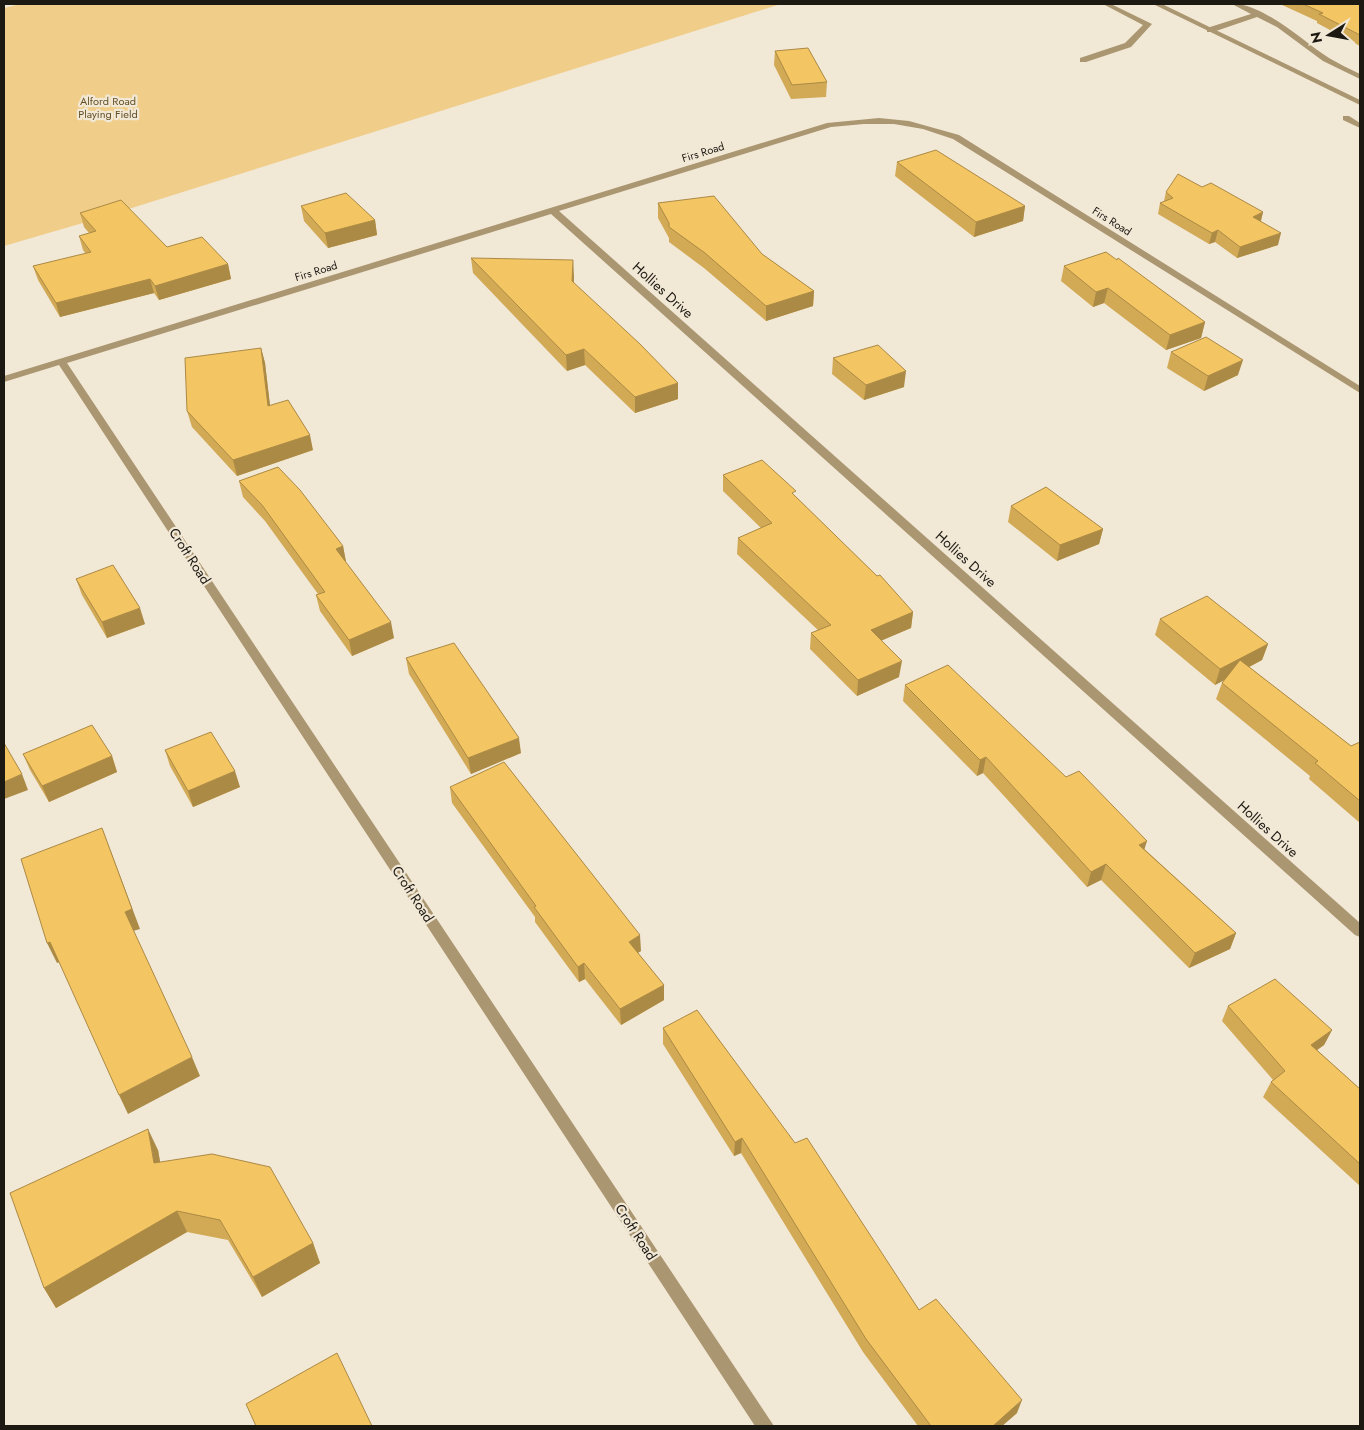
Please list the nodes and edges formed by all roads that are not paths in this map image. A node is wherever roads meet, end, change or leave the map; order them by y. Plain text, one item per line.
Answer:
1 (1106, 4) edge
2 (1157, 4) edge
3 (1236, 4) edge
4 (1257, 14) junction
5 (1210, 30) junction
6 (1083, 60) dead end
7 (1360, 77) edge
8 (1360, 103) edge
9 (1346, 118) dead end
10 (1360, 126) edge
11 (552, 210) junction
12 (61, 361) junction
13 (4, 379) edge
14 (1360, 390) edge
15 (1360, 931) edge
16 (765, 1426) edge

1 - 6 street
2 - 5 street
3 - 4 street
4 - 5 street
4 - 7 street
5 - 8 street
9 - 10 street
11 - 12 street, Firs Road
11 - 14 street, Firs Road
11 - 15 street, Hollies Drive
12 - 13 street, Firs Road
12 - 16 street, Croft Road

